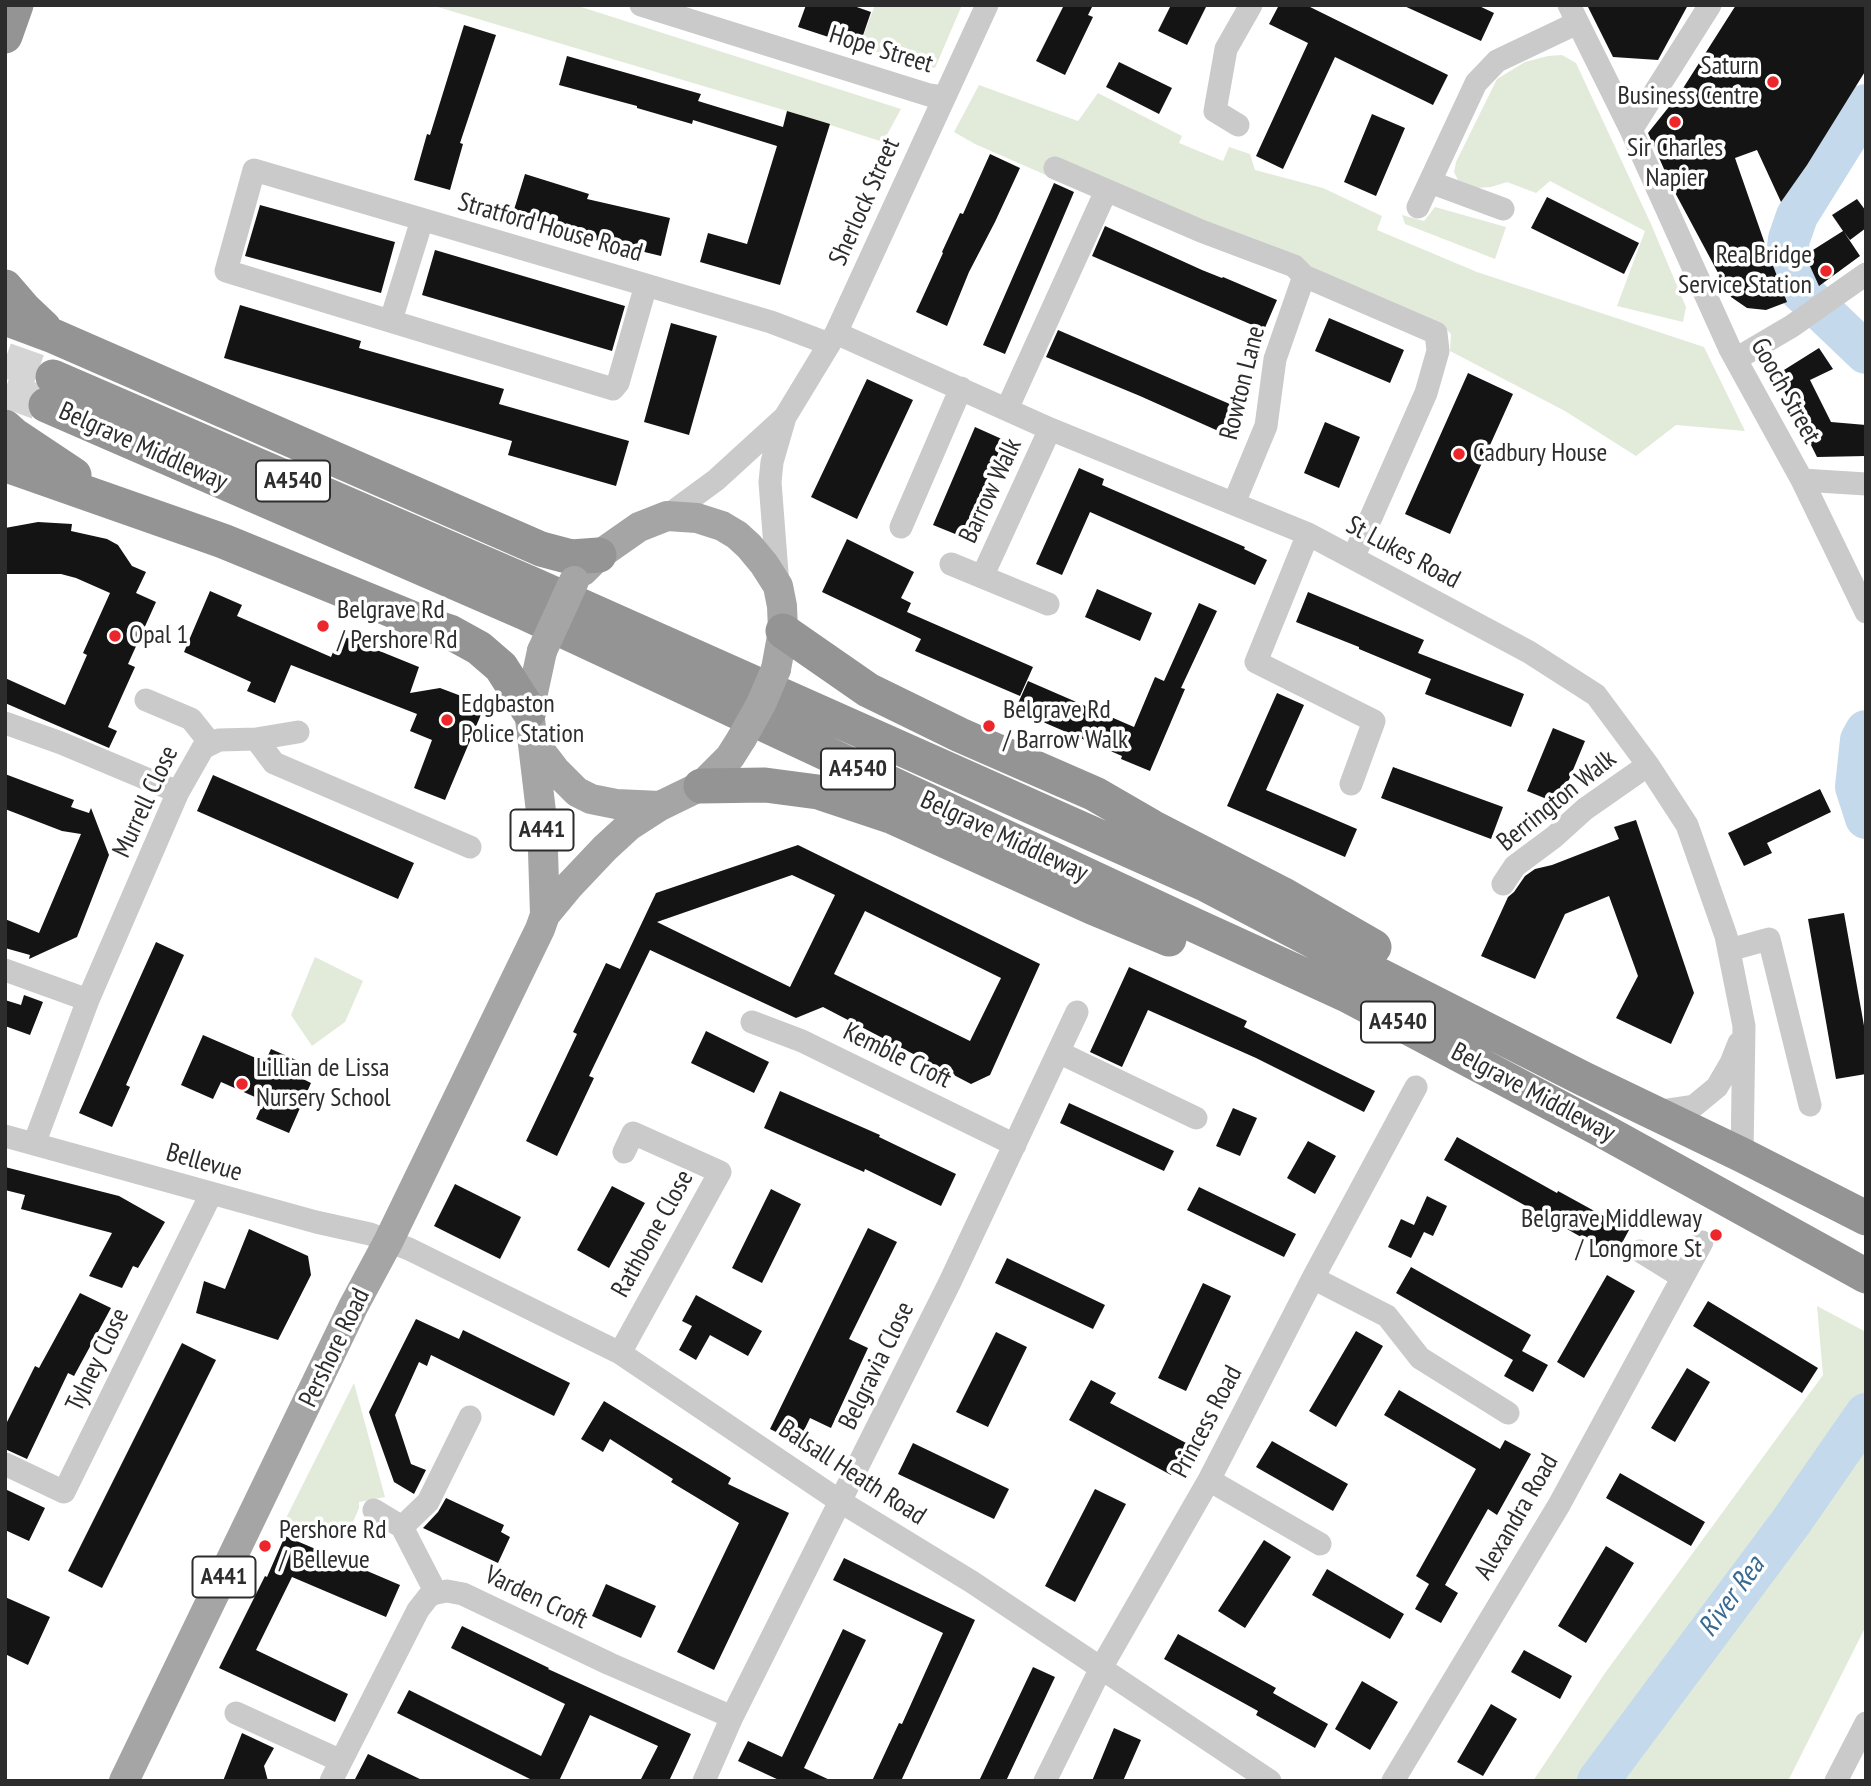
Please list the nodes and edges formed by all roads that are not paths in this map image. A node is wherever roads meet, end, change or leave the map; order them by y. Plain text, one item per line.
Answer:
1 (16, 5) edge
2 (641, 5) edge
3 (987, 5) edge
4 (1251, 5) edge
5 (1710, 5) edge
6 (1573, 14) edge
7 (5, 36) edge
8 (943, 97) junction
9 (1238, 125) dead end
10 (1631, 130) junction
11 (1055, 168) dead end
12 (1430, 182) junction
13 (1106, 191) junction
14 (1418, 207) dead end
15 (1503, 209) dead end
16 (422, 219) junction
17 (1866, 274) edge
18 (1304, 275) junction
19 (646, 285) junction
20 (5, 287) edge
21 (5, 318) edge
22 (391, 320) junction
23 (51, 335) junction
24 (832, 338) junction
25 (1736, 359) junction
26 (961, 388) junction
27 (1007, 409) junction
28 (785, 417) junction
29 (5, 427) edge
30 (1050, 429) junction
31 (9, 466) edge
32 (1802, 480) junction
33 (1866, 484) edge
34 (118, 503) junction
35 (1234, 503) junction
36 (667, 516) junction
37 (901, 527) dead end
38 (1308, 534) junction
39 (599, 555) junction
40 (1353, 558) junction
41 (951, 564) dead end
42 (982, 577) junction
43 (778, 586) junction
44 (1048, 604) dead end
45 (1866, 612) edge
46 (783, 631) junction
47 (146, 700) dead end
48 (5, 723) edge
49 (532, 727) junction
50 (298, 732) dead end
51 (256, 739) junction
52 (211, 744) junction
53 (1648, 765) junction
54 (1351, 784) dead end
55 (701, 786) junction
56 (178, 792) junction
57 (660, 806) junction
58 (470, 846) dead end
59 (1503, 884) dead end
60 (545, 915) junction
61 (1729, 950) junction
62 (5, 970) edge
63 (88, 1000) junction
64 (1077, 1012) dead end
65 (752, 1022) dead end
66 (1744, 1026) junction
67 (1058, 1052) junction
68 (1584, 1079) junction
69 (1416, 1087) dead end
70 (1811, 1105) dead end
71 (1654, 1112) junction
72 (1196, 1118) dead end
73 (1598, 1128) junction
74 (5, 1136) edge
75 (34, 1144) junction
76 (1015, 1145) junction
77 (624, 1152) dead end
78 (1742, 1155) junction
79 (211, 1194) junction
80 (1866, 1218) edge
81 (388, 1242) junction
82 (1702, 1242) dead end
83 (1640, 1251) dead end
84 (1866, 1276) edge
85 (1682, 1277) junction
86 (1313, 1278) junction
87 (620, 1353) junction
88 (1508, 1413) dead end
89 (470, 1417) dead end
90 (5, 1464) edge
91 (1209, 1480) junction
92 (841, 1502) junction
93 (374, 1510) dead end
94 (402, 1527) junction
95 (1320, 1544) dead end
96 (436, 1593) junction
97 (1101, 1668) junction
98 (236, 1713) dead end
99 (732, 1717) junction
100 (1866, 1723) edge
101 (336, 1771) edge
102 (124, 1781) edge
103 (704, 1781) edge
104 (1045, 1781) edge
105 (1270, 1781) edge
106 (1393, 1781) edge
107 (1836, 1781) edge

1 - 7 highway
2 - 8 street, Hope Street
3 - 8 street, Sherlock Street
4 - 9 street
5 - 10 street
6 - 10 street, Gooch Street
6 - 12 street
8 - 24 street, Sherlock Street
10 - 25 street, Gooch Street
11 - 13 street
12 - 14 street
12 - 15 street
13 - 18 street
13 - 27 street
16 - 19 street, Stratford House Road
16 - 22 street
16 - 22 street, Stratford House Road
17 - 25 street
18 - 35 street, Rowton Lane
18 - 40 street
19 - 22 street
19 - 24 street, Stratford House Road
20 - 23 highway
21 - 23 highway
23 - 39 highway
24 - 26 street, St Lukes Road
24 - 28 street, Sherlock Street
25 - 32 street, Gooch Street
26 - 27 street, St Lukes Road
26 - 37 street
27 - 30 street, St Lukes Road
28 - 36 street, Sherlock Street
28 - 43 street, Sherlock Street
29 - 34 highway
30 - 35 street, St Lukes Road
30 - 42 street, Barrow Walk
31 - 34 highway
32 - 33 street
32 - 45 street, Gooch Street
34 - 49 highway
35 - 38 street, St Lukes Road
36 - 39 main road, Pershore Road
36 - 43 main road
38 - 40 street, St Lukes Road
38 - 54 street
39 - 49 main road, Pershore Road, bridge
40 - 53 street, St Lukes Road
41 - 42 street, Barrow Walk
42 - 44 street, Barrow Walk
43 - 46 main road, Pershore Road
46 - 55 main road, Pershore Road, bridge
46 - 68 highway
47 - 52 street
48 - 56 street
49 - 57 main road
49 - 60 main road, Pershore Road / A441
50 - 51 street, Murrell Close
51 - 52 street, Murrell Close
51 - 58 street
52 - 56 street, Murrell Close
53 - 59 street, Berrington Walk
53 - 61 street, St Lukes Road
55 - 57 main road, Pershore Road
55 - 73 highway
56 - 63 street, Murrell Close
57 - 60 main road, Pershore Road / A441
60 - 81 main road, Pershore Road / A441
61 - 66 street, St Lukes Road
61 - 70 street
62 - 63 street
63 - 75 street, Murrell Close
64 - 67 street, Belgravia Close
65 - 76 street, Kemble Croft
66 - 71 street
66 - 78 street, St Lukes Road
67 - 72 street
67 - 76 street, Belgravia Close
68 - 71 highway, Belgrave Middleway / A4540
68 - 73 highway, Belgrave Middleway / A4540
69 - 86 street, Princess Road
71 - 78 highway, Belgrave Middleway / A4540
73 - 84 highway, Belgrave Middleway / A4540
74 - 75 street, Bellevue
75 - 79 street, Bellevue
76 - 92 street, Belgravia Close
77 - 87 street, Rathbone Close
78 - 80 highway, Belgrave Middleway / A4540
79 - 81 street, Bellevue
79 - 90 street, Tylney Close
81 - 87 street, Balsall Heath Road
81 - 102 main road, Pershore Road / A441
82 - 85 street, Alexandra Road
83 - 85 street
85 - 106 street, Alexandra Road
86 - 88 street
86 - 91 street, Princess Road
87 - 92 street, Balsall Heath Road
89 - 94 street
91 - 95 street
91 - 97 street, Princess Road
92 - 97 street, Balsall Heath Road
92 - 99 street, Belgravia Close
93 - 94 street
94 - 96 street
96 - 99 street, Varden Croft
96 - 101 street
97 - 104 street, Princess Road
97 - 105 street, Balsall Heath Road
98 - 101 street
99 - 103 street, Belgravia Close
100 - 107 street

